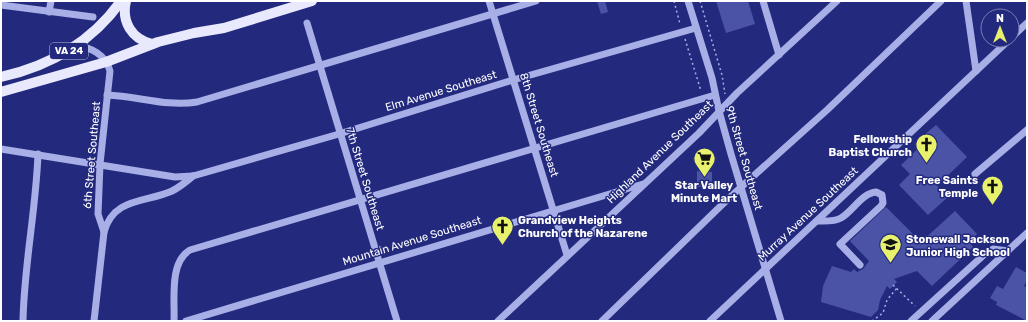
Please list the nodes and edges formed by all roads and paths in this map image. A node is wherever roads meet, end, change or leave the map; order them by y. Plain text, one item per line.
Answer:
1 (51, 1) edge
2 (121, 1) edge
3 (126, 1) edge
4 (312, 1) edge
5 (489, 1) edge
6 (536, 1) edge
7 (674, 1) edge
8 (688, 1) edge
9 (700, 1) edge
10 (763, 1) edge
11 (837, 1) edge
12 (941, 1) edge
13 (966, 1) edge
14 (301, 3) edge
15 (1, 5) edge
16 (49, 12) junction
17 (493, 14) junction
18 (93, 17) dead end
19 (307, 23) dead end
20 (696, 28) junction
21 (210, 31) junction
22 (683, 32) junction
23 (152, 44) junction
24 (76, 46) junction
25 (1000, 48) edge
26 (779, 55) junction
27 (106, 62) junction
28 (320, 65) junction
29 (976, 71) junction
30 (1, 77) edge
31 (513, 80) junction
32 (1, 92) edge
33 (716, 95) junction
34 (108, 96) junction
35 (703, 98) junction
36 (727, 103) junction
37 (719, 111) junction
38 (711, 120) junction
39 (1027, 130) edge
40 (339, 134) junction
41 (535, 148) junction
42 (1, 149) edge
43 (38, 154) junction
44 (100, 164) junction
45 (975, 174) dead end
46 (193, 176) junction
47 (643, 184) junction
48 (741, 188) junction
49 (360, 201) junction
50 (553, 210) junction
51 (817, 221) junction
52 (104, 232) junction
53 (1027, 233) edge
54 (1008, 251) junction
55 (568, 255) junction
56 (378, 263) junction
57 (860, 265) dead end
58 (766, 268) junction
59 (893, 285) dead end
60 (897, 288) junction
61 (915, 306) dead end
62 (22, 321) edge
63 (94, 321) edge
64 (174, 321) edge
65 (186, 321) edge
66 (397, 321) edge
67 (498, 321) edge
68 (602, 321) edge
69 (710, 321) edge
70 (781, 321) edge
71 (872, 321) edge
72 (911, 321) edge
73 (932, 321) edge

1 - 16 street
2 - 24 main road, VA 24
3 - 23 main road
4 - 14 main road, VA 24
5 - 17 street, 8th Street Southeast
6 - 17 street
7 - 22 path
8 - 20 street, 9th Street Southeast
9 - 36 path
10 - 26 street
11 - 26 street, Highland Avenue Southeast
12 - 48 street
13 - 29 street
14 - 21 main road, VA 24
15 - 16 street
16 - 18 street
17 - 28 street
17 - 31 street, 8th Street Southeast
19 - 28 street, 7th Street Southeast
20 - 22 street, Elm Avenue Southeast
20 - 33 street, 9th Street Southeast
21 - 23 main road, VA 24
21 - 27 main road, VA 24
22 - 31 street, Elm Avenue Southeast
22 - 35 path
23 - 27 main road, VA 24
24 - 27 street
24 - 30 main road, VA 24
25 - 29 street, Murray Avenue Southeast
26 - 36 street, Highland Avenue Southeast
27 - 32 main road, VA 24
27 - 34 street, 6th Street Southeast
28 - 34 street
28 - 40 street, 7th Street Southeast
29 - 51 street, Murray Avenue Southeast
31 - 40 street, Elm Avenue Southeast
31 - 41 street, 8th Street Southeast
33 - 35 street
33 - 37 street, 9th Street Southeast
34 - 44 street, 6th Street Southeast
35 - 38 path
35 - 41 street
36 - 37 street, Highland Avenue Southeast
37 - 38 street, Highland Avenue Southeast
37 - 48 street, 9th Street Southeast
38 - 47 street, Highland Avenue Southeast
39 - 45 street
40 - 46 street, Elm Avenue Southeast
40 - 49 street, 7th Street Southeast
41 - 49 street
41 - 50 street, 8th Street Southeast
42 - 43 street, Elm Avenue Southeast
43 - 44 street, Elm Avenue Southeast
43 - 62 street
44 - 46 street, Elm Avenue Southeast
44 - 52 street, 6th Street Southeast
46 - 52 street, Elm Avenue Southeast
47 - 50 street, Mountain Avenue Southeast
47 - 55 street, Highland Avenue Southeast
48 - 58 street, 9th Street Southeast
48 - 68 street
49 - 56 street, 7th Street Southeast
49 - 64 street
50 - 55 street, 8th Street Southeast
50 - 56 street, Mountain Avenue Southeast
51 - 57 street
51 - 58 street, Murray Avenue Southeast
52 - 63 street, 6th Street Southeast
53 - 54 street
54 - 72 street
54 - 73 street
55 - 67 street, Highland Avenue Southeast
56 - 65 street, Mountain Avenue Southeast
56 - 66 street, 7th Street Southeast
58 - 69 street, Murray Avenue Southeast
58 - 70 street, 9th Street Southeast
59 - 60 path
60 - 61 path
60 - 71 path

